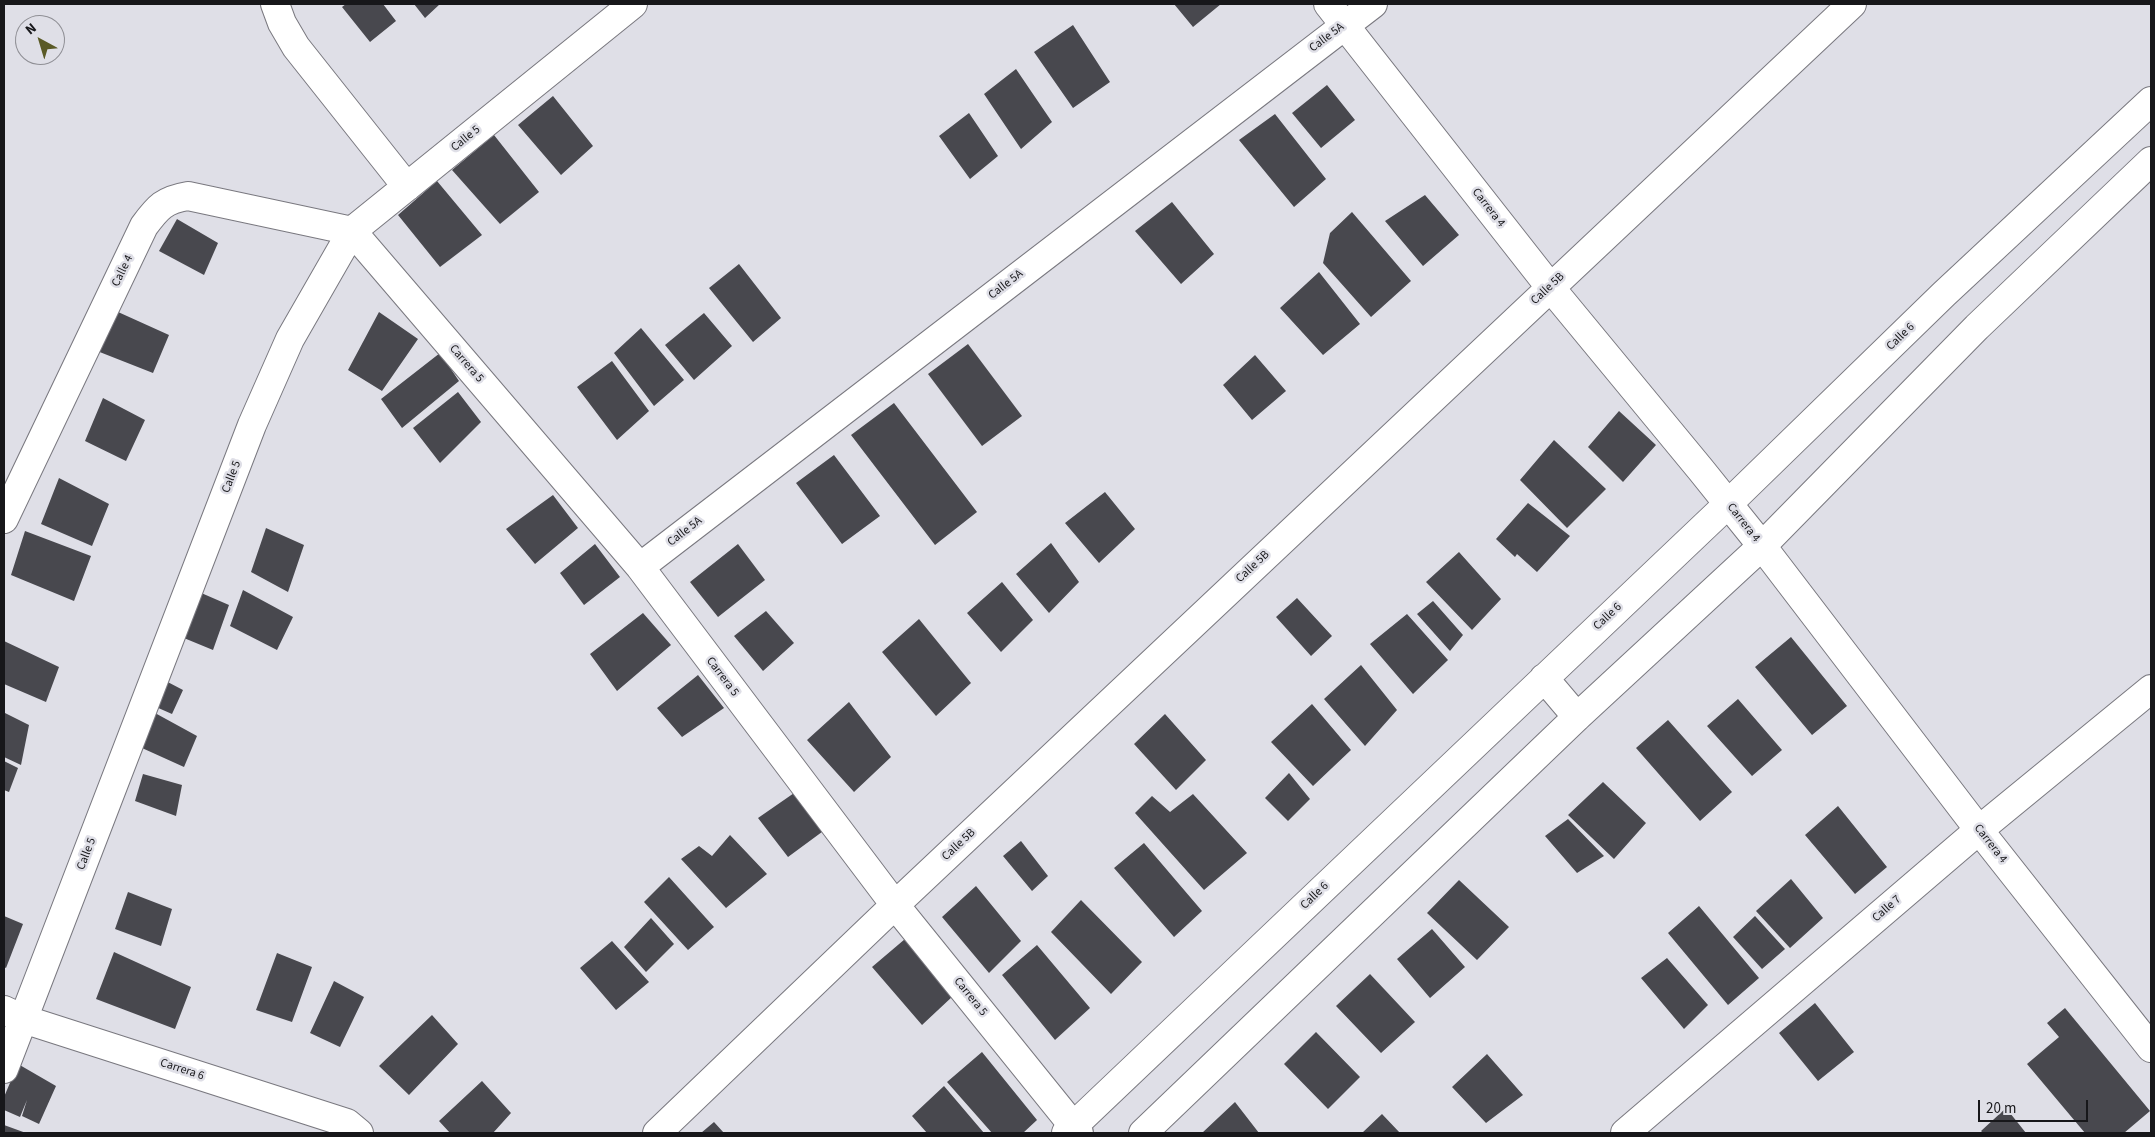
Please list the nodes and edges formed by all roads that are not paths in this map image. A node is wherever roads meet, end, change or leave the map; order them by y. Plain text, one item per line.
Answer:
1 (275, 4) edge
2 (633, 4) edge
3 (1328, 4) edge
4 (1373, 4) edge
5 (1852, 4) edge
6 (1344, 26) junction
7 (2151, 101) edge
8 (2151, 160) edge
9 (407, 188) junction
10 (352, 231) junction
11 (1550, 287) junction
12 (1728, 504) junction
13 (4, 519) edge
14 (1762, 546) junction
15 (640, 567) junction
16 (1544, 678) junction
17 (2151, 688) edge
18 (1577, 717) junction
19 (1979, 830) junction
20 (895, 906) junction
21 (14, 1014) edge
22 (2151, 1048) edge
23 (4, 1069) edge
24 (1073, 1131) edge
25 (359, 1133) edge
26 (657, 1133) edge
27 (1143, 1133) edge
28 (1625, 1133) edge

1 - 9 street
2 - 9 street, Calle 5
3 - 6 street, Carrera 4
4 - 6 street, Calle 5A
5 - 11 street, Calle 5B
6 - 11 street, Carrera 4
6 - 15 street, Calle 5A
7 - 12 street, Calle 6
8 - 14 street
9 - 10 street, Calle 5
10 - 13 street, Calle 4
10 - 15 street, Carrera 5
10 - 21 street, Calle 5
11 - 12 street, Carrera 4
11 - 20 street, Calle 5B
12 - 14 street, Carrera 4
12 - 16 street, Calle 6
14 - 18 street
14 - 19 street, Carrera 4
15 - 20 street, Carrera 5
16 - 18 street
16 - 24 street, Calle 6
17 - 19 street, Calle 7
18 - 27 street
19 - 22 street, Carrera 4
19 - 28 street, Calle 7
20 - 24 street, Carrera 5
20 - 26 street, Calle 5B
21 - 23 street, Calle 5
21 - 25 street, Carrera 6

